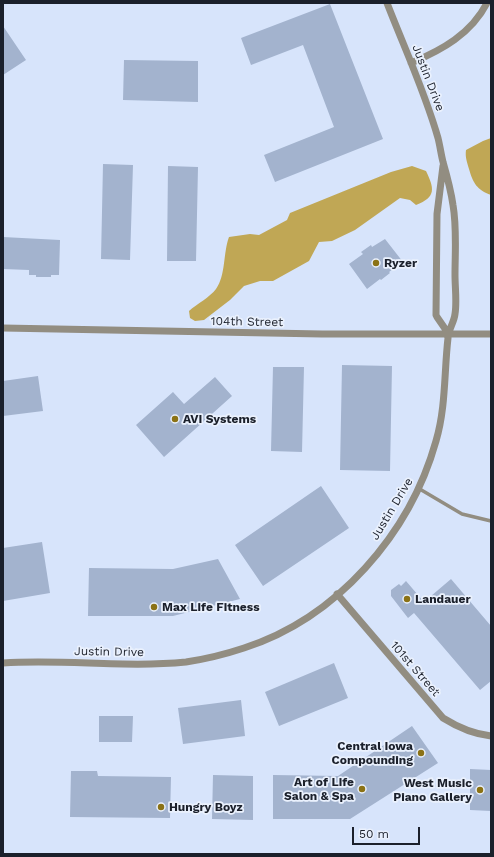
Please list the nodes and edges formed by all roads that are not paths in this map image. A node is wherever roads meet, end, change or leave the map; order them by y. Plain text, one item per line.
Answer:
1 (387, 3) edge
2 (487, 3) edge
3 (410, 63) junction
4 (443, 163) junction
5 (3, 328) edge
6 (448, 333) junction
7 (491, 334) edge
8 (418, 488) junction
9 (491, 521) edge
10 (337, 594) junction
11 (3, 663) edge
12 (491, 736) edge

1 - 3 street, Justin Drive
2 - 3 street
3 - 4 street, Justin Drive
4 - 6 street, Justin Drive
4 - 6 street, Justin Drive
5 - 6 street, 104th Street
6 - 7 street, 104th Street
6 - 8 street, Justin Drive
8 - 9 lane
8 - 10 street, Justin Drive
10 - 11 street, Justin Drive
10 - 12 street, 101st Street

